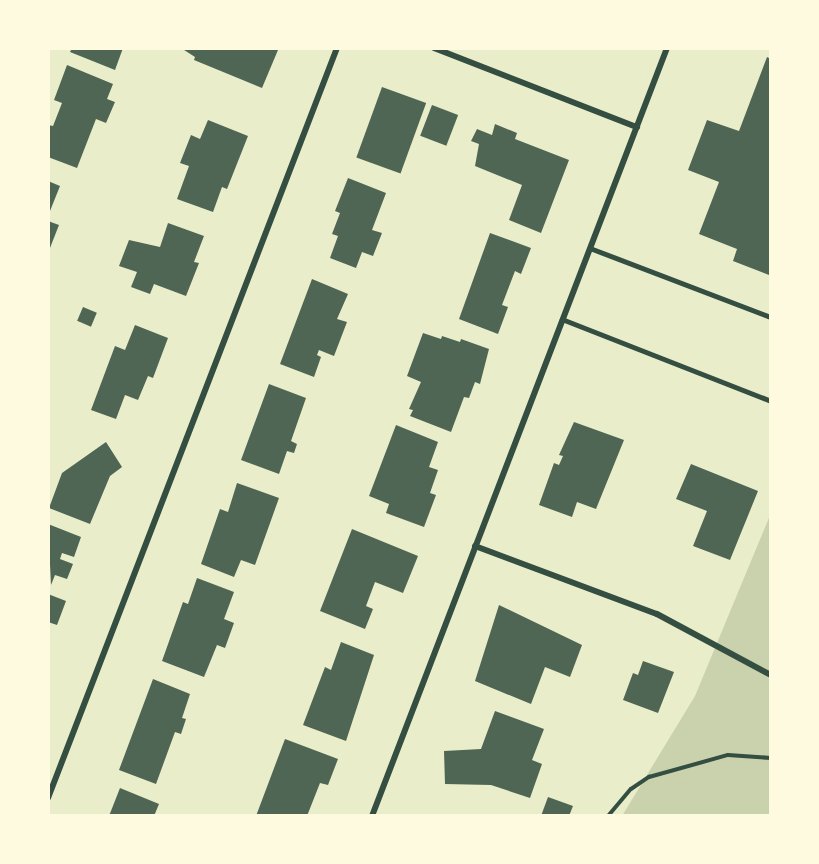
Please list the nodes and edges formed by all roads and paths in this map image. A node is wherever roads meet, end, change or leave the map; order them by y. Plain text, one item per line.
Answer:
1 (337, 48) edge
2 (434, 48) edge
3 (667, 48) edge
4 (637, 127) junction
5 (590, 248) junction
6 (771, 316) edge
7 (562, 320) junction
8 (771, 401) edge
9 (475, 546) junction
10 (771, 675) edge
11 (771, 758) edge
12 (48, 798) edge
13 (372, 816) edge
14 (608, 816) edge

1 - 12 street
2 - 4 street
3 - 4 street
4 - 5 street
5 - 6 lane
5 - 7 street
7 - 8 lane
7 - 9 street
9 - 10 street
9 - 13 street
11 - 14 path

